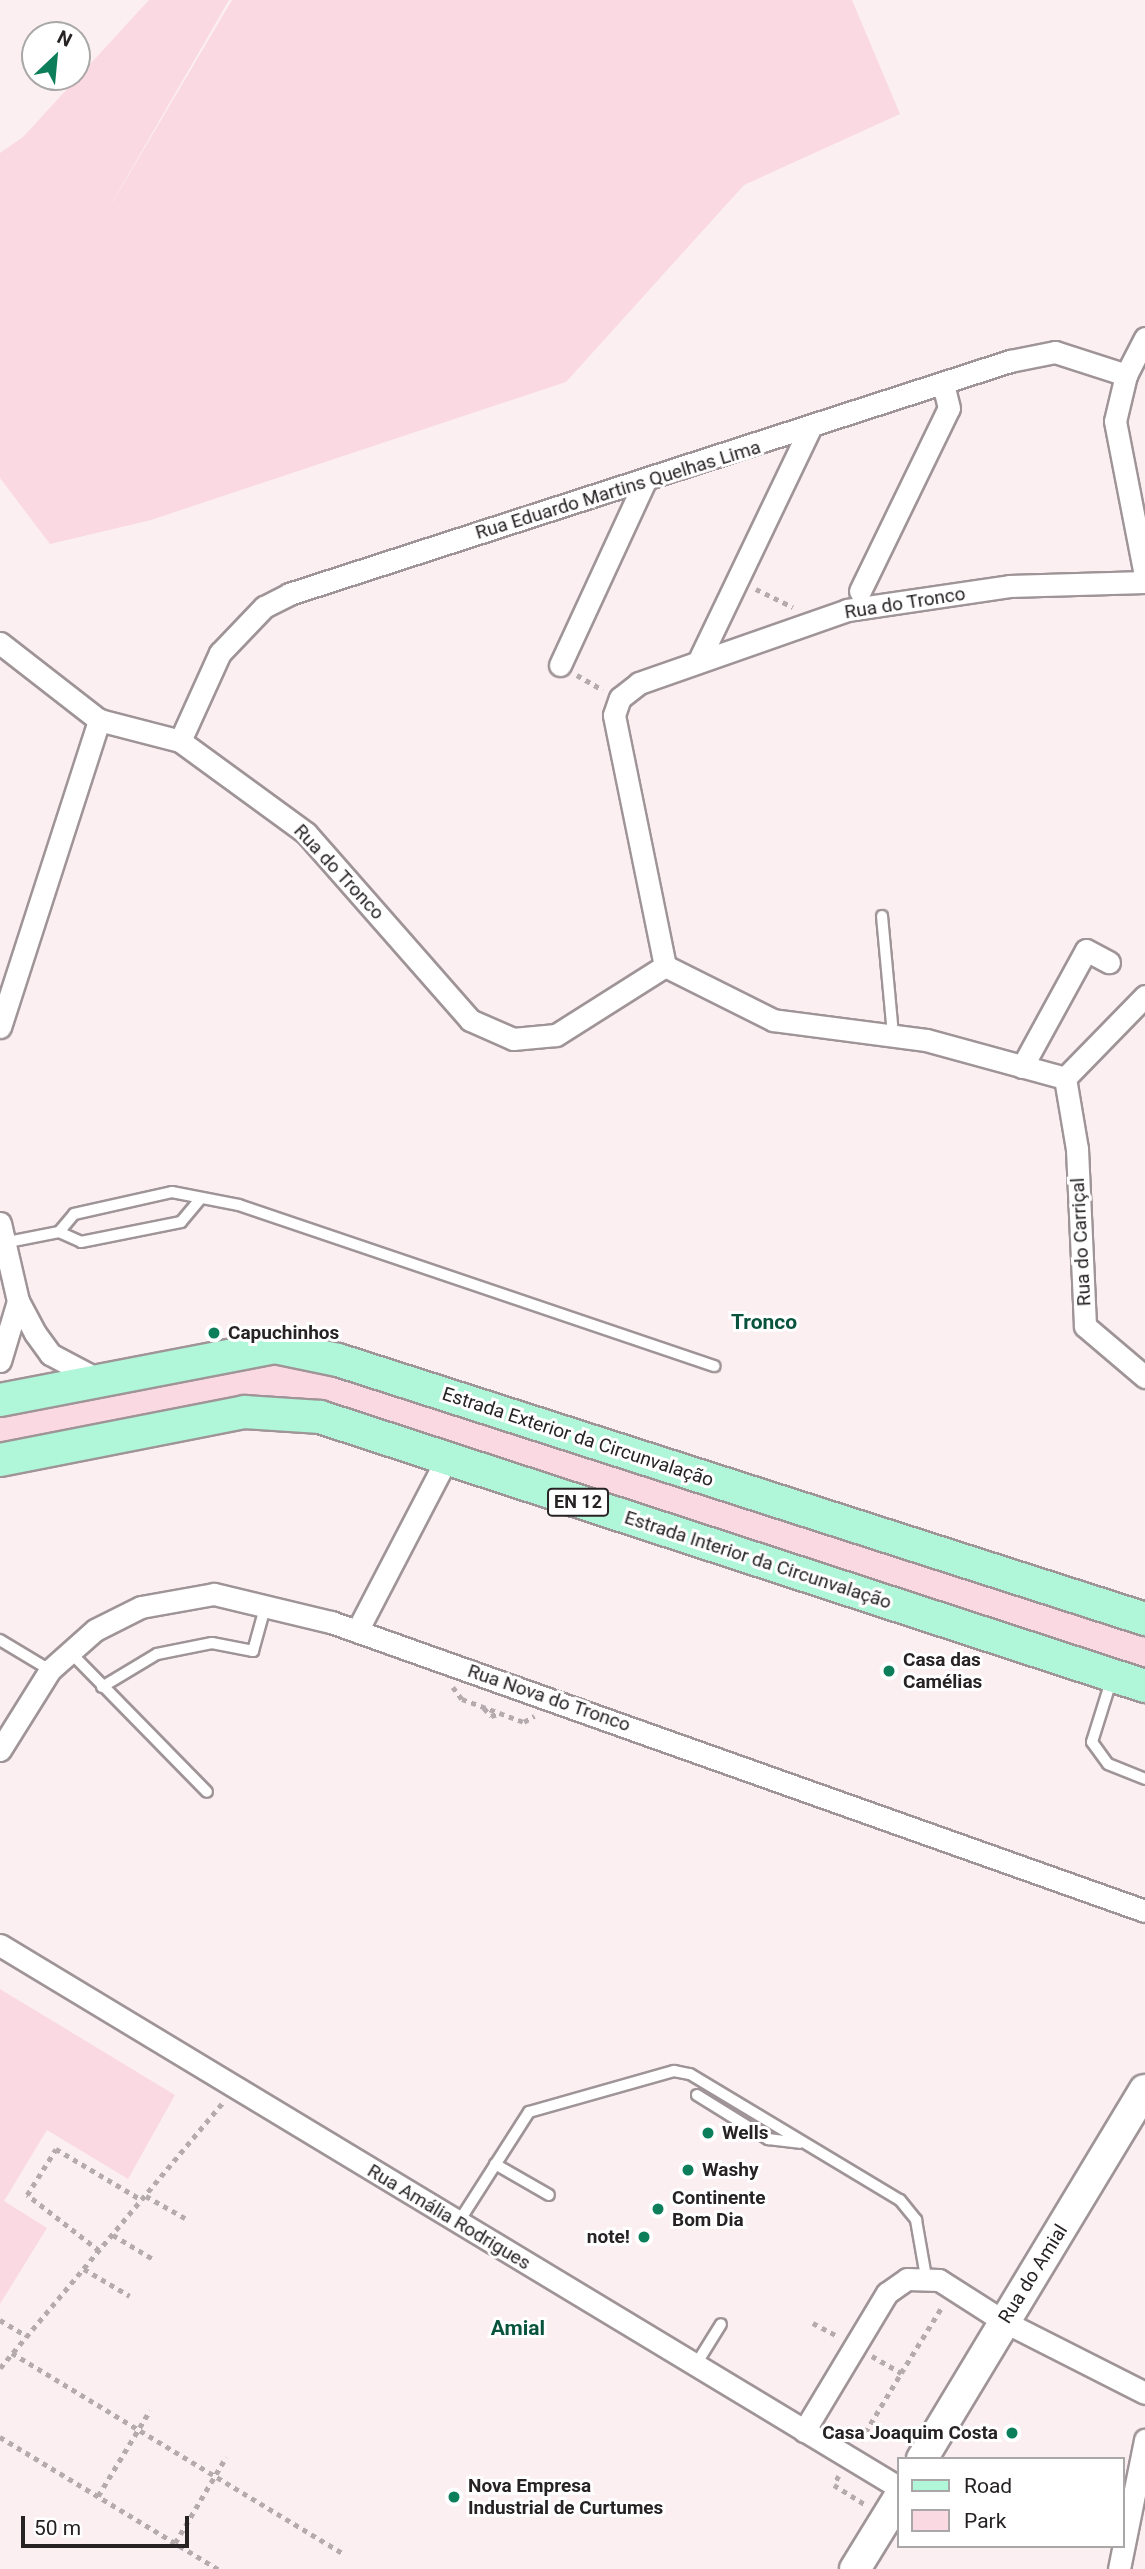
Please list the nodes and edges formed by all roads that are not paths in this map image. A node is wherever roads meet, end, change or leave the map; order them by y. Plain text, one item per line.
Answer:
1 (1145, 338) edge
2 (1126, 375) junction
3 (943, 384) junction
4 (809, 430) junction
5 (645, 481) junction
6 (1145, 576) edge
7 (1145, 582) edge
8 (860, 591) dead end
9 (0, 643) edge
10 (699, 660) junction
11 (560, 665) road end
12 (99, 720) junction
13 (180, 741) junction
14 (882, 916) dead end
15 (1109, 961) dead end
16 (665, 965) junction
17 (1142, 998) edge
18 (0, 1027) edge
19 (892, 1035) junction
20 (1022, 1067) junction
21 (1065, 1078) junction
22 (200, 1199) junction
23 (59, 1233) junction
24 (1, 1237) edge
25 (18, 1301) junction
26 (0, 1360) edge
27 (714, 1366) dead end
28 (1145, 1377) edge
29 (97, 1379) junction
30 (0, 1400) edge
31 (0, 1460) edge
32 (446, 1460) junction
33 (267, 1602) junction
34 (1145, 1619) edge
35 (357, 1631) junction
36 (0, 1640) edge
37 (69, 1651) junction
38 (50, 1670) junction
39 (1112, 1675) junction
40 (1145, 1686) edge
41 (102, 1688) junction
42 (0, 1751) edge
43 (1145, 1779) edge
44 (208, 1792) dead end
45 (1145, 1911) edge
46 (0, 1945) edge
47 (1145, 2090) edge
48 (697, 2095) dead end
49 (806, 2144) junction
50 (495, 2164) junction
51 (549, 2195) dead end
52 (458, 2223) junction
53 (926, 2277) junction
54 (1003, 2321) junction
55 (721, 2324) dead end
56 (695, 2366) junction
57 (1145, 2393) edge
58 (804, 2431) junction
59 (1145, 2440) edge
60 (923, 2457) edge
61 (897, 2486) edge
62 (897, 2501) edge
63 (1124, 2544) edge
64 (1123, 2548) edge
65 (855, 2569) edge
66 (1119, 2569) edge

1 - 2 street
2 - 3 street, Rua Eduardo Martins Quelhas Lima
2 - 6 street
3 - 4 street, Rua Eduardo Martins Quelhas Lima
3 - 8 street
4 - 5 street, Rua Eduardo Martins Quelhas Lima
4 - 10 street
5 - 11 street
5 - 13 street, Rua Eduardo Martins Quelhas Lima
7 - 10 street, Rua do Tronco
9 - 12 street, Rua do Tronco
10 - 16 street, Rua do Tronco
12 - 13 street, Rua do Tronco
12 - 18 street
13 - 16 street, Rua do Tronco
14 - 19 lane
15 - 20 street
16 - 19 street
17 - 21 street
19 - 20 street
20 - 21 street
21 - 28 street, Rua do Carriçal
22 - 23 lane
22 - 23 lane
22 - 27 lane
23 - 24 lane
24 - 25 street
25 - 26 street
25 - 29 street
29 - 30 main road, Estrada Exterior da Circunvalação
29 - 34 main road, Estrada Exterior da Circunvalação
31 - 32 main road, Estrada Interior da Circunvalação / EN 12
32 - 35 street
32 - 39 main road, Estrada Interior da Circunvalação / EN 12
33 - 35 street, Rua Nova do Tronco
33 - 37 street, Rua Nova do Tronco
33 - 41 lane
35 - 45 street, Rua Nova do Tronco
36 - 38 lane
37 - 38 street, Rua Nova do Tronco
37 - 41 lane
38 - 42 street, Rua Nova do Tronco
39 - 40 main road, Estrada Interior da Circunvalação / EN 12
39 - 43 lane
41 - 44 lane
46 - 52 street, Rua Amália Rodrigues
47 - 54 main road, Rua do Amial
48 - 49 lane
49 - 50 lane
49 - 53 lane
50 - 51 lane
50 - 52 lane
52 - 56 street, Rua Amália Rodrigues
53 - 54 street
53 - 58 street
54 - 57 street
54 - 60 main road, Rua do Amial
55 - 56 lane
56 - 58 street, Rua Amália Rodrigues
58 - 61 street, Rua Amália Rodrigues
59 - 63 street
62 - 65 main road
64 - 66 street

